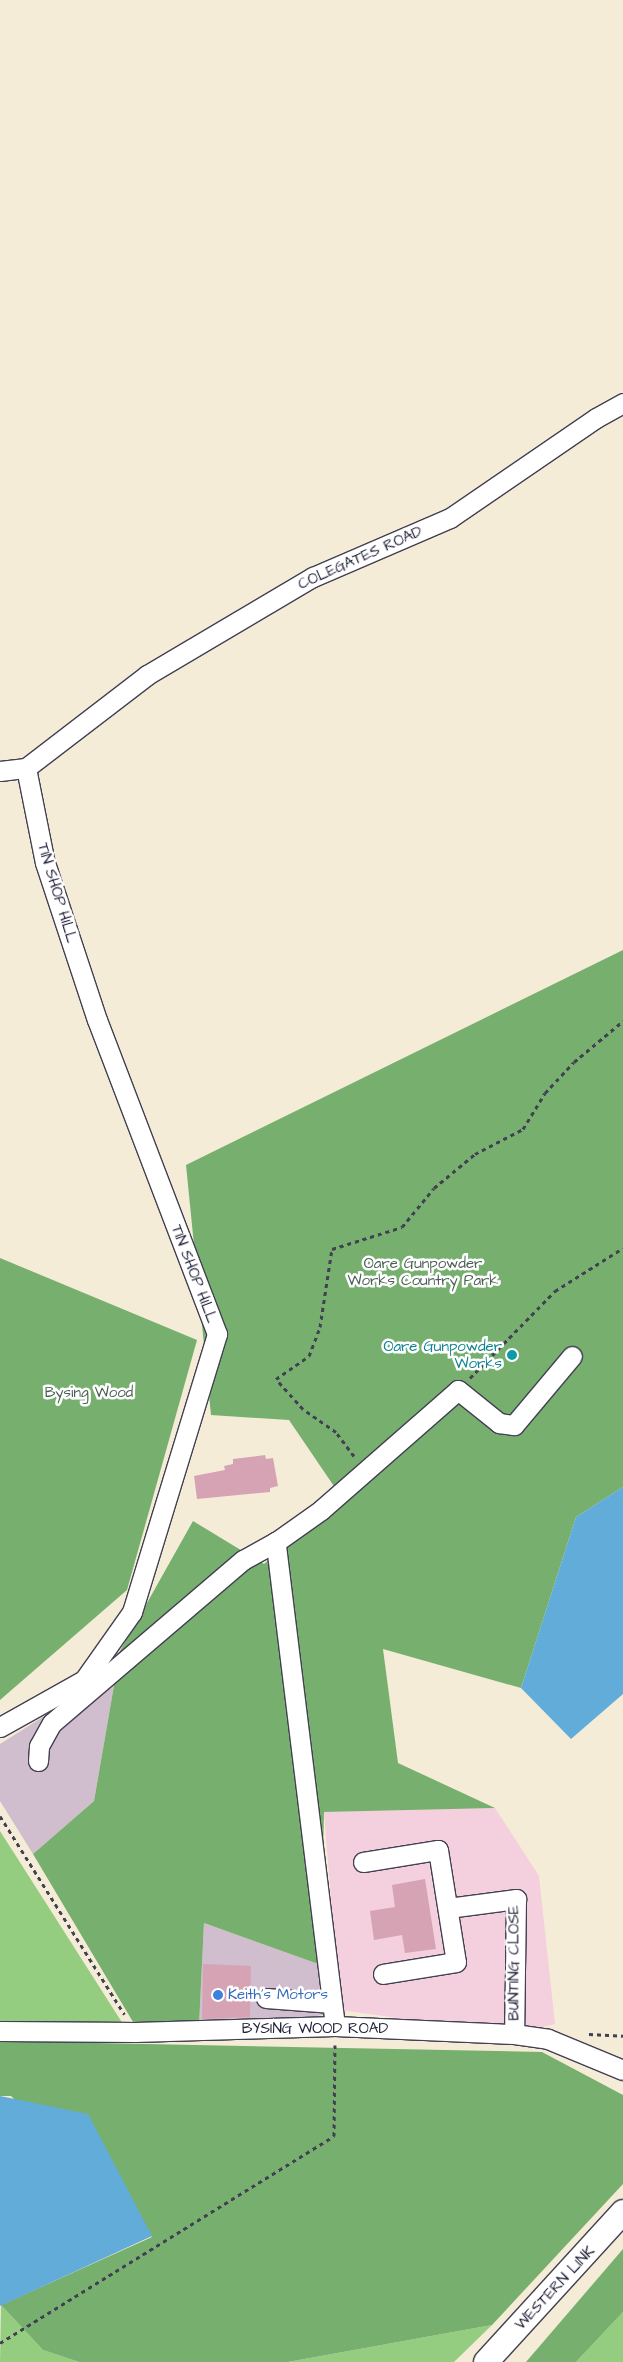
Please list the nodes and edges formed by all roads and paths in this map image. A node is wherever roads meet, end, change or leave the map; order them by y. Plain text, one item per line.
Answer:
1 (623, 403) edge
2 (26, 768) junction
3 (0, 771) edge
4 (623, 1021) edge
5 (623, 1248) edge
6 (572, 1356) dead end
7 (458, 1390) junction
8 (365, 1471) junction
9 (276, 1542) junction
10 (0, 1727) edge
11 (38, 1761) dead end
12 (0, 1816) edge
13 (363, 1862) dead end
14 (448, 1908) junction
15 (383, 1974) dead end
16 (266, 1998) dead end
17 (332, 2003) junction
18 (335, 2026) junction
19 (0, 2031) edge
20 (135, 2032) junction
21 (514, 2034) junction
22 (623, 2070) edge
23 (623, 2212) edge
24 (0, 2343) edge
25 (486, 2362) edge

1 - 2 street, COLEGATES ROAD
2 - 3 street
2 - 10 street, TIN SHOP HILL
4 - 8 path
5 - 7 path
6 - 7 street
7 - 8 street
8 - 9 street
9 - 11 street
9 - 17 street
12 - 20 path
13 - 14 street
14 - 15 street
14 - 21 street, BUNTING CLOSE
16 - 17 street
17 - 18 street
18 - 20 street, BYSING WOOD ROAD
18 - 21 street, BYSING WOOD ROAD
18 - 24 path
19 - 20 street, BYSING WOOD ROAD
21 - 22 street, BYSING WOOD ROAD
23 - 25 main road, WESTERN LINK

